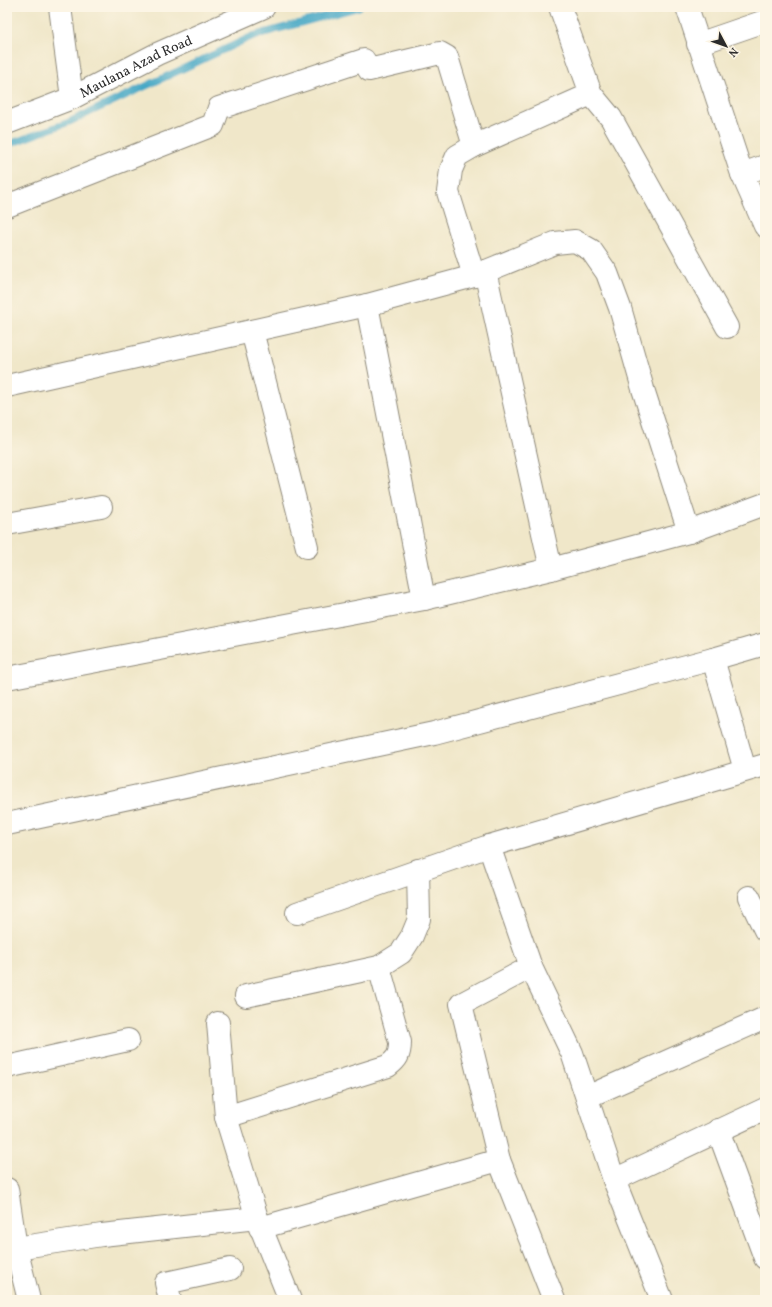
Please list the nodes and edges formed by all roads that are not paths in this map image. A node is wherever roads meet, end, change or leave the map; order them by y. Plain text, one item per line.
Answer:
1 (60, 7) edge
2 (264, 7) edge
3 (560, 7) edge
4 (686, 7) edge
5 (765, 21) edge
6 (698, 44) junction
7 (591, 94) junction
8 (72, 98) junction
9 (7, 123) edge
10 (474, 146) junction
11 (765, 166) edge
12 (742, 174) junction
13 (7, 206) edge
14 (765, 226) edge
15 (480, 273) junction
16 (367, 305) junction
17 (727, 328) dead end
18 (252, 331) junction
19 (7, 386) edge
20 (765, 504) edge
21 (101, 506) dead end
22 (7, 524) edge
23 (689, 532) junction
24 (307, 547) dead end
25 (552, 569) junction
26 (424, 599) junction
27 (765, 644) edge
28 (713, 659) junction
29 (7, 678) edge
30 (755, 768) edge
31 (7, 824) edge
32 (489, 846) junction
33 (418, 870) junction
34 (749, 897) dead end
35 (297, 913) dead end
36 (765, 930) edge
37 (379, 967) junction
38 (531, 967) junction
39 (246, 996) dead end
40 (765, 1018) edge
41 (218, 1023) dead end
42 (128, 1040) dead end
43 (7, 1067) edge
44 (587, 1097) junction
45 (765, 1109) edge
46 (226, 1117) junction
47 (718, 1130) junction
48 (499, 1160) junction
49 (614, 1180) junction
50 (7, 1189) edge
51 (258, 1223) junction
52 (16, 1248) junction
53 (765, 1258) edge
54 (230, 1269) dead end
55 (29, 1300) edge
56 (170, 1300) edge
57 (290, 1300) edge
58 (554, 1300) edge
59 (662, 1300) edge

1 - 8 street
2 - 8 street, Maulana Azad Road
3 - 7 street
4 - 6 street
5 - 6 street
6 - 12 street
7 - 10 street
7 - 17 street
8 - 9 street, Maulana Azad Road
10 - 13 street
10 - 15 street
11 - 12 street
12 - 14 street
15 - 16 street
15 - 23 street
15 - 25 street
16 - 18 street
16 - 26 street
18 - 19 street
18 - 24 street
20 - 23 street
21 - 22 street
23 - 25 street
25 - 26 street
26 - 29 street
27 - 28 street
28 - 30 street
28 - 31 street
30 - 32 street
32 - 33 street
32 - 38 street
33 - 35 street
33 - 37 street
34 - 36 street
37 - 39 street
37 - 46 street
38 - 44 street
38 - 48 street
40 - 44 street
41 - 46 street
42 - 43 street
44 - 49 street
45 - 47 street
46 - 51 street
47 - 49 street
47 - 53 street
48 - 51 street
48 - 58 street
49 - 59 street
50 - 52 street
51 - 52 street
51 - 57 street
52 - 55 street
54 - 56 street

